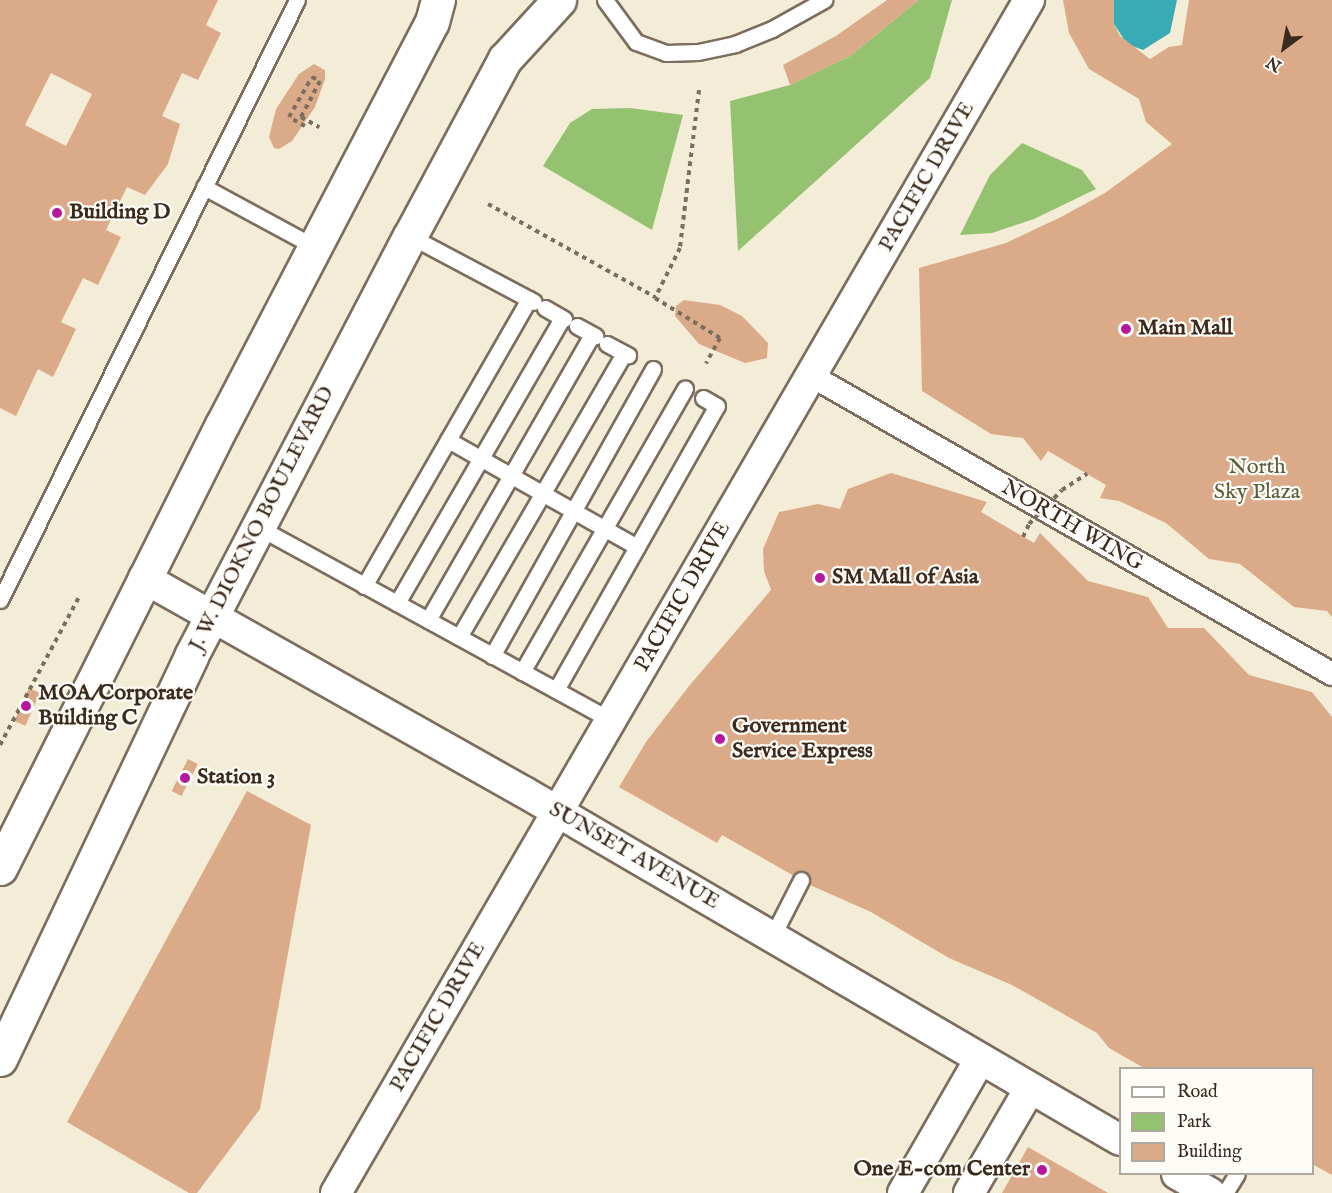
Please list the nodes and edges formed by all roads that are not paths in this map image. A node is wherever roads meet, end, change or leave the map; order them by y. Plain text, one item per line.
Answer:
1 (297, 0) edge
2 (438, 0) edge
3 (559, 0) edge
4 (605, 0) edge
5 (824, 0) edge
6 (1029, 0) edge
7 (204, 187) junction
8 (410, 236) junction
9 (315, 247) junction
10 (536, 303) junction
11 (568, 321) junction
12 (598, 338) junction
13 (640, 362) junction
14 (812, 376) junction
15 (672, 380) dead end
16 (692, 392) junction
17 (448, 440) junction
18 (481, 458) junction
19 (511, 476) junction
20 (541, 492) junction
21 (573, 510) junction
22 (258, 527) junction
23 (604, 528) junction
24 (637, 547) junction
25 (144, 578) junction
26 (364, 586) junction
27 (0, 600) edge
28 (397, 603) junction
29 (211, 616) junction
30 (428, 620) junction
31 (459, 637) junction
32 (492, 656) junction
33 (522, 672) junction
34 (1332, 674) edge
35 (556, 690) junction
36 (610, 720) junction
37 (557, 812) junction
38 (0, 868) edge
39 (801, 880) dead end
40 (772, 937) junction
41 (0, 1059) edge
42 (981, 1059) junction
43 (1030, 1088) junction
44 (1119, 1139) edge
45 (1180, 1175) edge
46 (1236, 1175) edge
47 (336, 1193) edge
48 (903, 1193) edge
49 (969, 1193) edge
50 (1210, 1193) edge
51 (1225, 1193) edge

1 - 7 lane
2 - 9 street
3 - 8 street, J. W. DIOKNO BOULEVARD
4 - 5 lane
6 - 14 street, PACIFIC DRIVE
7 - 9 lane
7 - 27 lane
8 - 10 lane
8 - 22 street, J. W. DIOKNO BOULEVARD
9 - 25 street
10 - 11 lane
10 - 17 lane
11 - 12 lane
11 - 18 lane
12 - 13 lane
12 - 19 lane
13 - 20 lane
13 - 21 lane
14 - 34 street, NORTH WING
14 - 36 street, PACIFIC DRIVE
15 - 16 lane
16 - 23 lane
16 - 24 lane
17 - 18 lane
17 - 26 lane
18 - 19 lane
18 - 28 lane
19 - 20 lane
19 - 30 lane
20 - 21 lane
20 - 31 lane
21 - 23 lane
21 - 32 lane
22 - 26 lane
22 - 29 street, J. W. DIOKNO BOULEVARD
23 - 24 lane
23 - 33 lane
24 - 35 lane
25 - 29 street, SUNSET AVENUE
25 - 38 street
26 - 28 lane
28 - 30 lane
29 - 37 street, SUNSET AVENUE
29 - 41 street, J. W. DIOKNO BOULEVARD
30 - 31 lane
31 - 32 lane
32 - 33 lane
33 - 35 lane
35 - 36 lane
36 - 37 street, PACIFIC DRIVE
37 - 40 street, SUNSET AVENUE
37 - 47 street, PACIFIC DRIVE
39 - 40 lane
40 - 42 street, SUNSET AVENUE
42 - 43 street, SUNSET AVENUE
42 - 48 street
43 - 44 street, SUNSET AVENUE
43 - 49 street
45 - 50 street
46 - 51 lane

